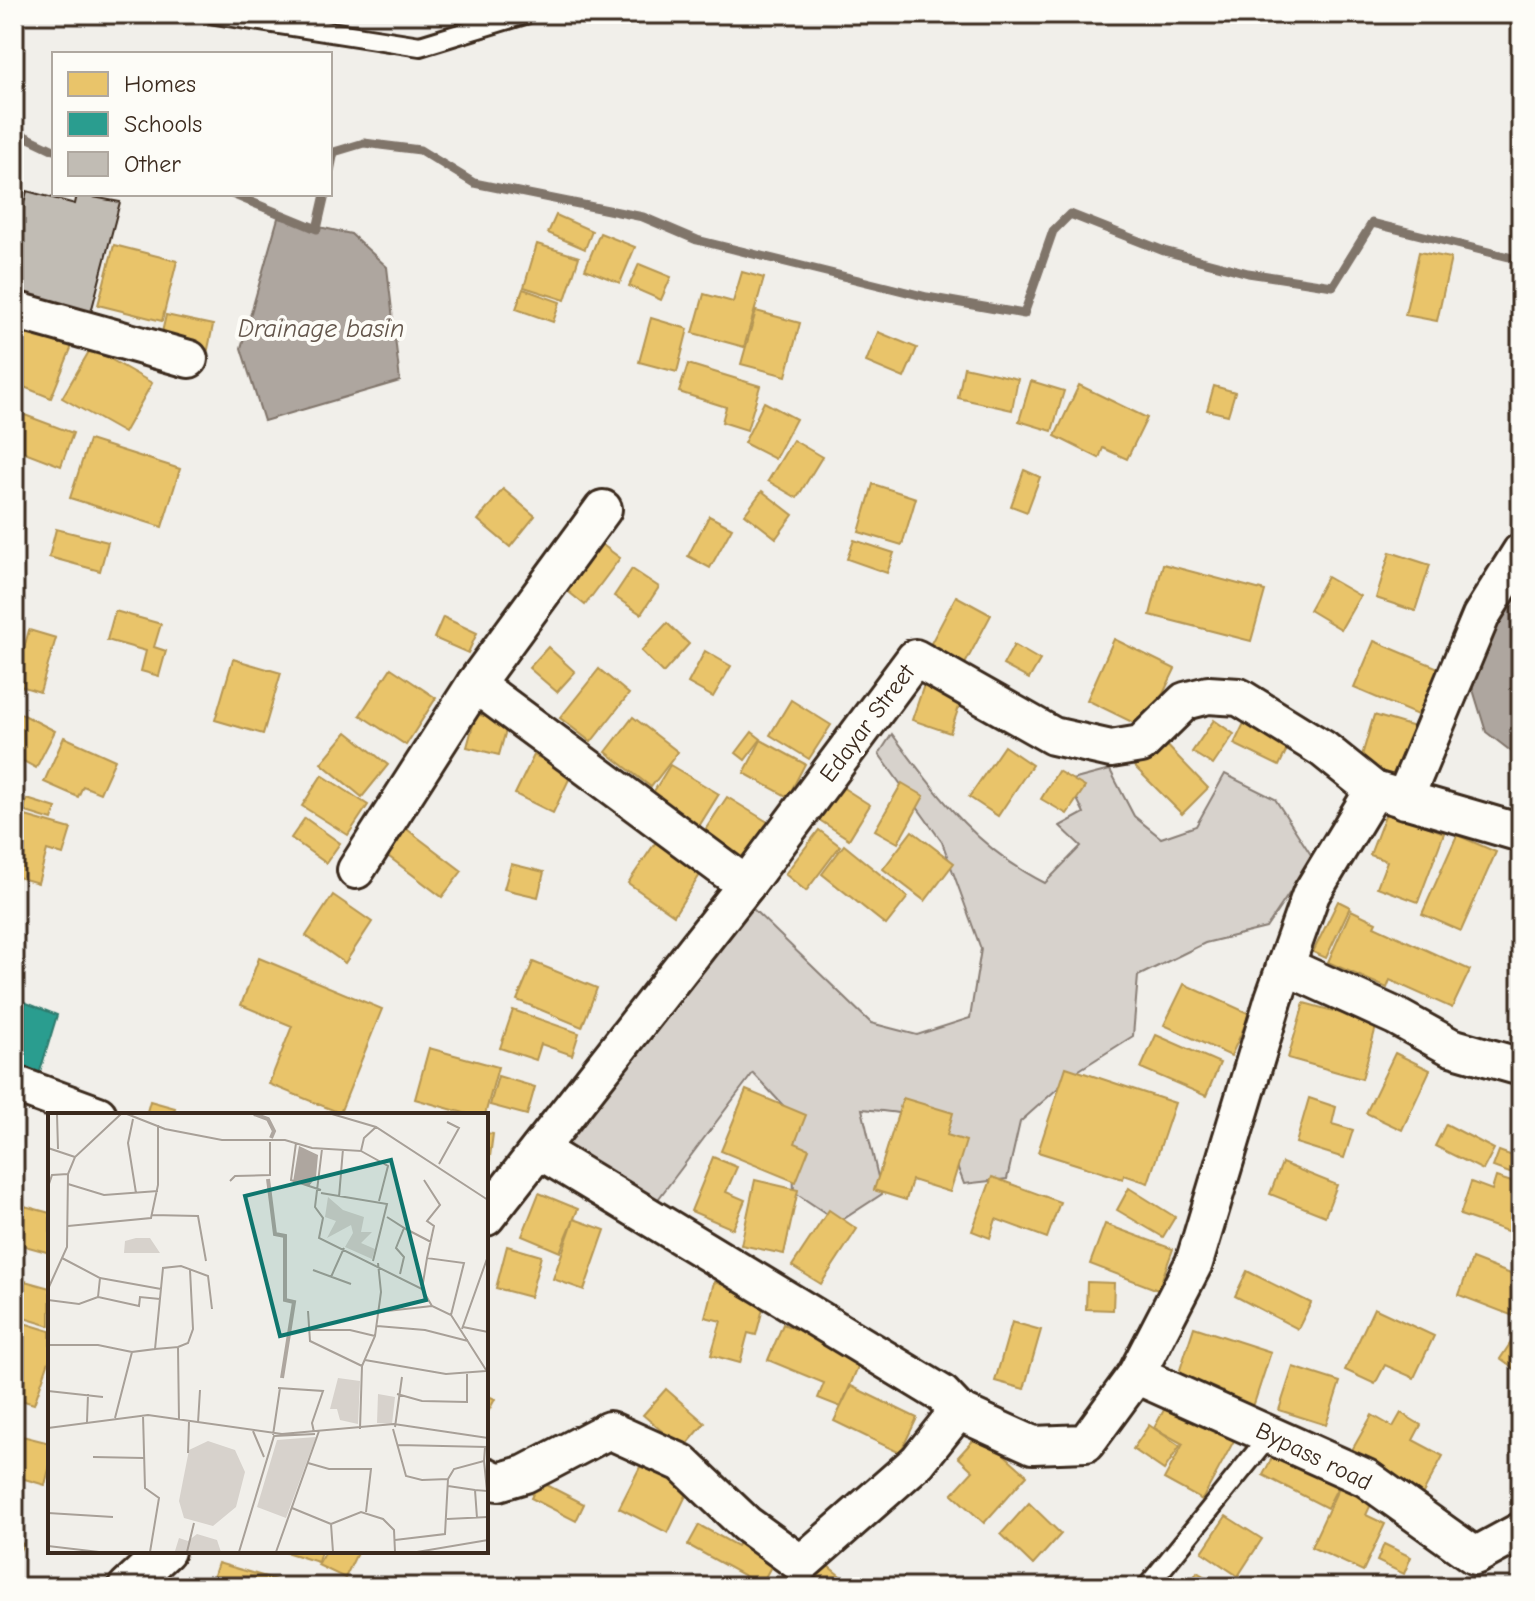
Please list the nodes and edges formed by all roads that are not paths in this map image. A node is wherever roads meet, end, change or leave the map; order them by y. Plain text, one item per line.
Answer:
1 (215, 14) edge
2 (525, 14) edge
3 (14, 310) edge
4 (189, 359) dead end
5 (603, 509) dead end
6 (1521, 552) edge
7 (475, 684) junction
8 (1389, 795) junction
9 (1521, 833) edge
10 (356, 870) dead end
11 (746, 885) junction
12 (1285, 966) junction
13 (1521, 1067) edge
14 (14, 1084) edge
15 (93, 1113) edge
16 (539, 1150) junction
17 (490, 1208) edge
18 (1136, 1375) junction
19 (958, 1411) junction
20 (1270, 1435) junction
21 (488, 1477) edge
22 (1521, 1531) edge
23 (164, 1553) edge
24 (794, 1575) edge
25 (127, 1587) edge
26 (1147, 1587) edge

1 - 2 lane
3 - 4 street
5 - 7 street
6 - 8 street
7 - 10 street
7 - 11 street
8 - 9 street, Edayar Street
8 - 11 street, Edayar Street
8 - 12 street
11 - 16 street, Edayar Street
12 - 13 street
12 - 18 street
14 - 15 street
16 - 17 street, Edayar Street
16 - 19 street
18 - 19 street
18 - 20 street, Bypass road
19 - 24 street
20 - 22 street, Bypass road
20 - 26 lane
21 - 24 street
23 - 25 street

